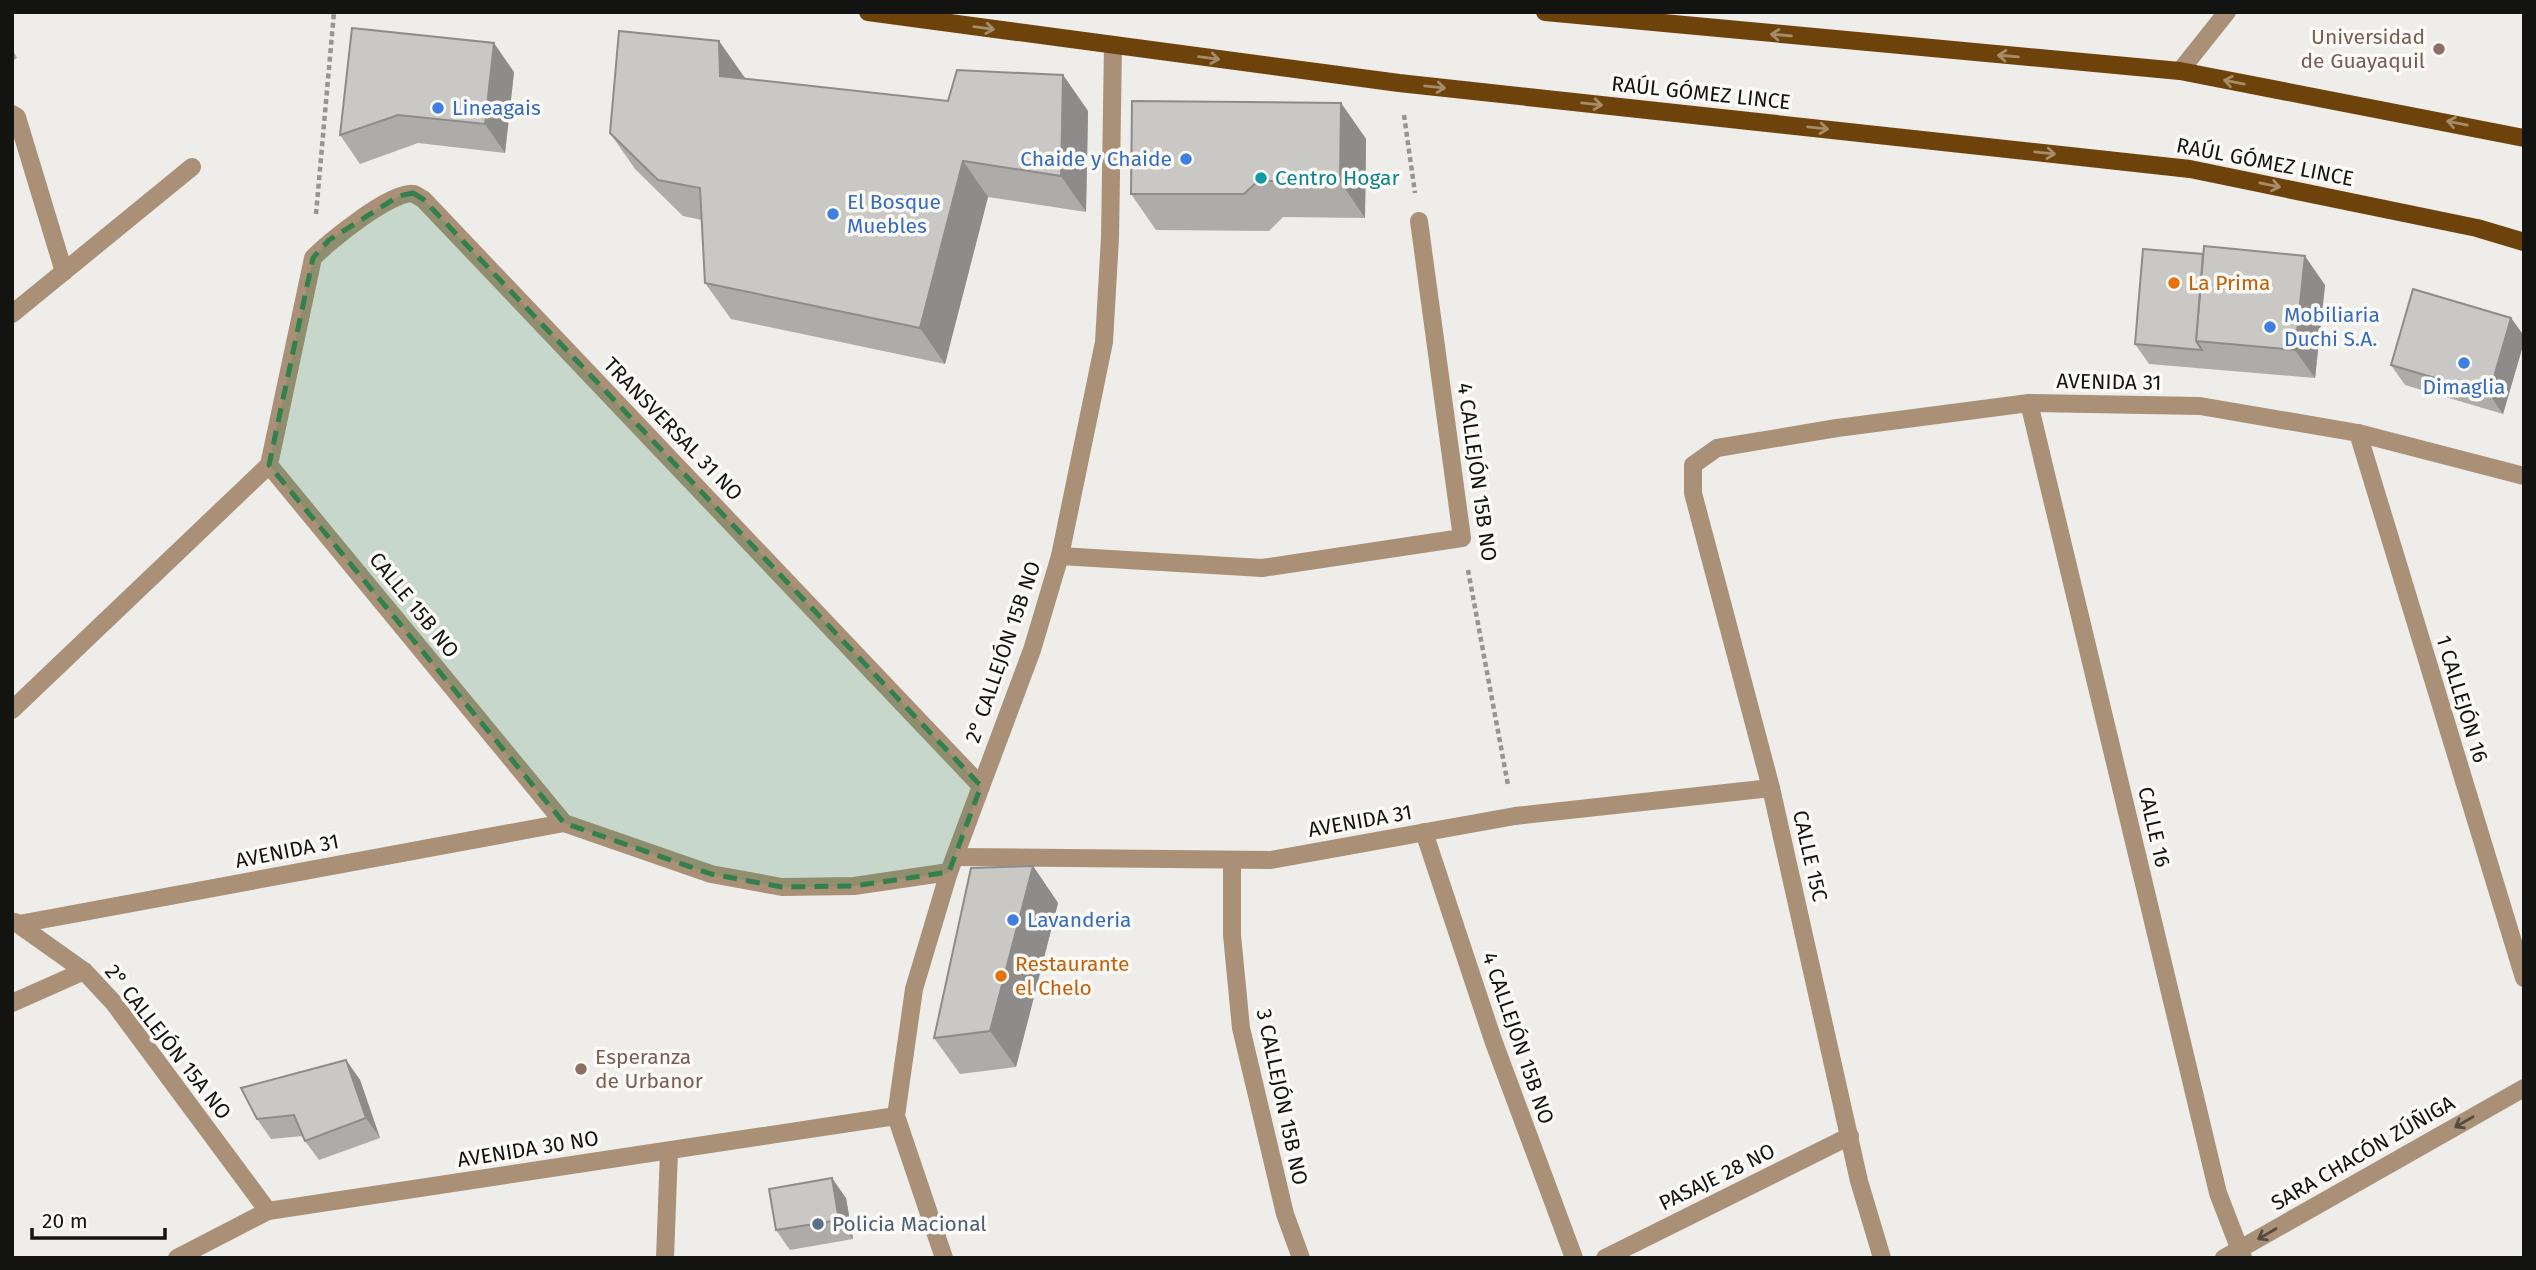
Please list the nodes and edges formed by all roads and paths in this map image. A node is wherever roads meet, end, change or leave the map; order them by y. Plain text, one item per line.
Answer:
1 (334, 12) edge
2 (868, 12) edge
3 (1547, 12) edge
4 (2227, 12) edge
5 (1113, 45) junction
6 (2180, 71) junction
7 (12, 114) edge
8 (1406, 132) dead end
9 (2524, 138) edge
10 (192, 167) dead end
11 (1419, 221) joint
12 (2524, 242) edge
13 (313, 258) junction
14 (64, 272) junction
15 (12, 314) edge
16 (2029, 403) junction
17 (2358, 433) junction
18 (269, 465) junction
19 (1693, 465) joint
20 (2524, 476) edge
21 (1462, 538) junction
22 (1060, 556) junction
23 (12, 710) edge
24 (981, 786) junction
25 (1771, 788) junction
26 (1515, 816) junction
27 (564, 823) junction
28 (1424, 832) junction
29 (1232, 860) junction
30 (952, 865) junction
31 (16, 922) edge
32 (83, 971) junction
33 (2524, 978) edge
34 (12, 1003) edge
35 (2524, 1088) edge
36 (897, 1116) junction
37 (1850, 1136) junction
38 (669, 1151) junction
39 (268, 1212) junction
40 (2236, 1255) edge
41 (177, 1258) edge
42 (665, 1258) edge
43 (944, 1258) edge
44 (1301, 1258) edge
45 (1574, 1258) edge
46 (1605, 1258) edge
47 (1882, 1258) edge

1 - 13 path
2 -> 5 main road, RAÚL GÓMEZ LINCE
6 -> 3 main road
4 - 6 street
5 -> 12 main road, RAÚL GÓMEZ LINCE
5 - 22 street, 2° CALLEJÓN 15B NO
9 -> 6 main road
7 - 14 street
8 - 11 path
10 - 14 street
11 - 21 street, 4 CALLEJÓN 15B NO
13 - 18 street
13 - 24 street, TRANSVERSAL 31 NO
14 - 15 street
16 - 17 street, AVENIDA 31
16 - 19 street, AVENIDA 31
16 - 40 street, CALLE 16
17 - 20 street, AVENIDA 31
17 - 33 street, 1 CALLEJÓN 16
18 - 23 street
18 - 27 street, CALLE 15B NO
19 - 25 street, CALLE 15C
21 - 22 street
21 - 26 path, 4 CALLEJÓN 15B NO
22 - 24 street, 2° CALLEJÓN 15B NO
24 - 30 street, 2° CALLEJÓN 15B NO
25 - 26 street, AVENIDA 31
25 - 37 street, CALLE 15C
26 - 28 street, AVENIDA 31
27 - 30 street
27 - 31 street, AVENIDA 31
28 - 29 street, AVENIDA 31
28 - 45 street, 4 CALLEJÓN 15B NO
29 - 30 street, AVENIDA 31
29 - 44 street, 3 CALLEJÓN 15B NO
30 - 36 street, 2° CALLEJÓN 15B NO
31 - 32 street, 2° CALLEJÓN 15A NO
32 - 34 street
32 - 39 street, 2° CALLEJÓN 15A NO
35 -> 40 street, SARA CHACÓN ZÚÑIGA
36 - 38 street, AVENIDA 30 NO
36 - 43 street, 2° CALLEJÓN 15B NO
37 - 46 street, PASAJE 28 NO
37 - 47 street, CALLE 15C
38 - 39 street, AVENIDA 30 NO
38 - 42 street
39 - 41 street, AVENIDA 30 NO

